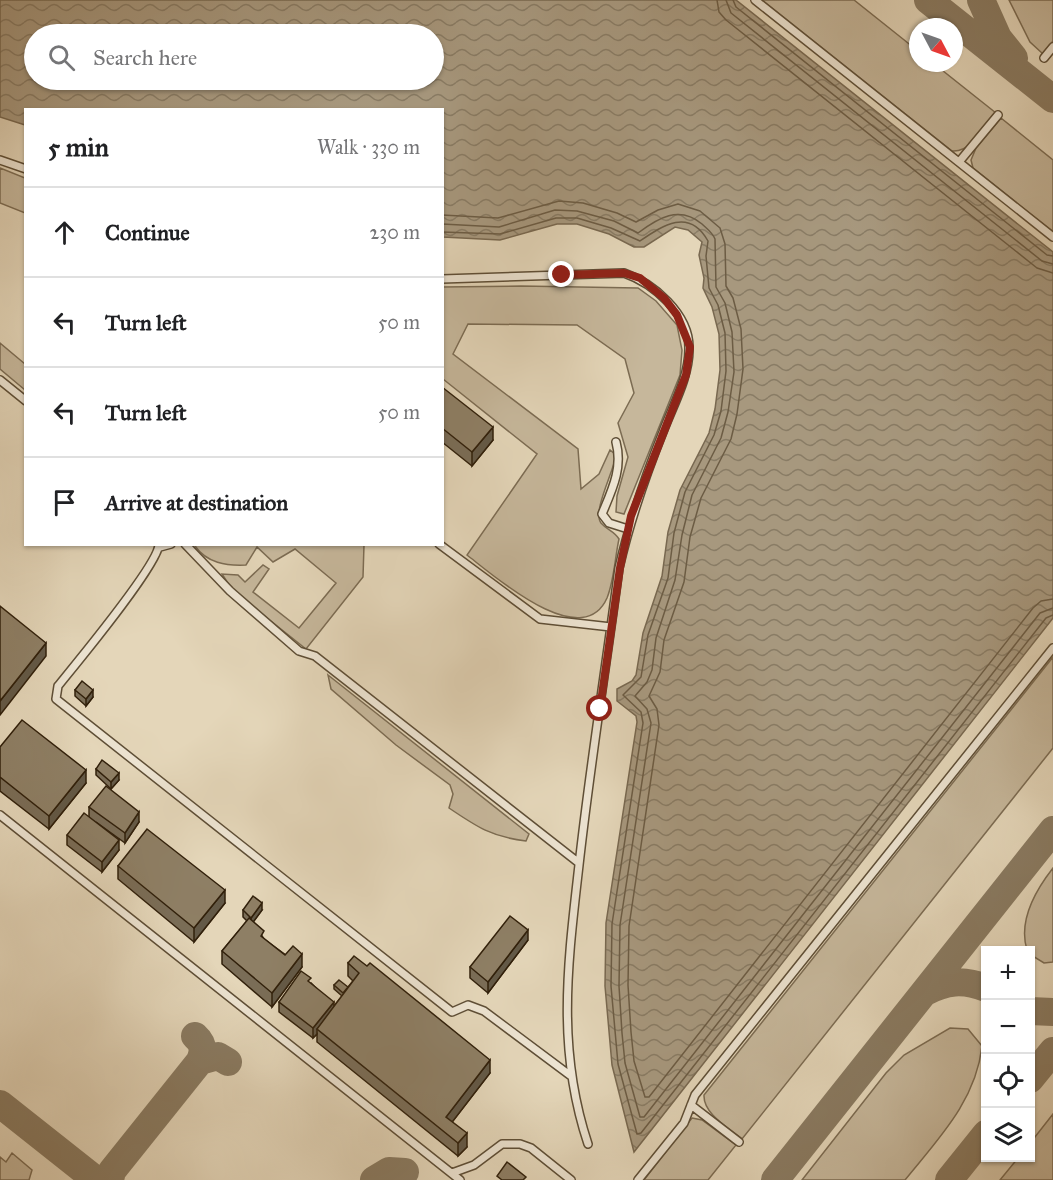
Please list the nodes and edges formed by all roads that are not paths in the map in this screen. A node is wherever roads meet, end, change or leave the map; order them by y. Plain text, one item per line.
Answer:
1 (755, 0) edge
2 (1053, 47) edge
3 (1044, 58) dead end
4 (998, 115) dead end
5 (0, 160) edge
6 (959, 162) junction
7 (24, 168) edge
8 (1053, 237) edge
9 (444, 279) edge
10 (0, 380) edge
11 (24, 399) edge
12 (616, 442) dead end
13 (628, 529) junction
14 (160, 546) edge
15 (187, 546) edge
16 (442, 546) edge
17 (611, 627) junction
18 (1053, 648) edge
19 (0, 815) edge
20 (579, 863) junction
21 (571, 1076) junction
22 (691, 1105) junction
23 (739, 1142) dead end
24 (588, 1144) dead end
25 (452, 1173) junction
26 (460, 1180) edge
27 (571, 1180) edge
28 (638, 1180) edge

1 - 6 lane
2 - 3 lane
4 - 6 lane
5 - 7 lane
6 - 8 lane
9 - 13 lane
10 - 11 lane
12 - 13 lane
13 - 17 lane
14 - 21 lane
15 - 20 lane
16 - 17 lane
17 - 20 lane
18 - 22 lane
19 - 25 lane
20 - 21 lane
21 - 24 lane
22 - 23 lane
22 - 28 lane
25 - 26 lane
25 - 27 lane

